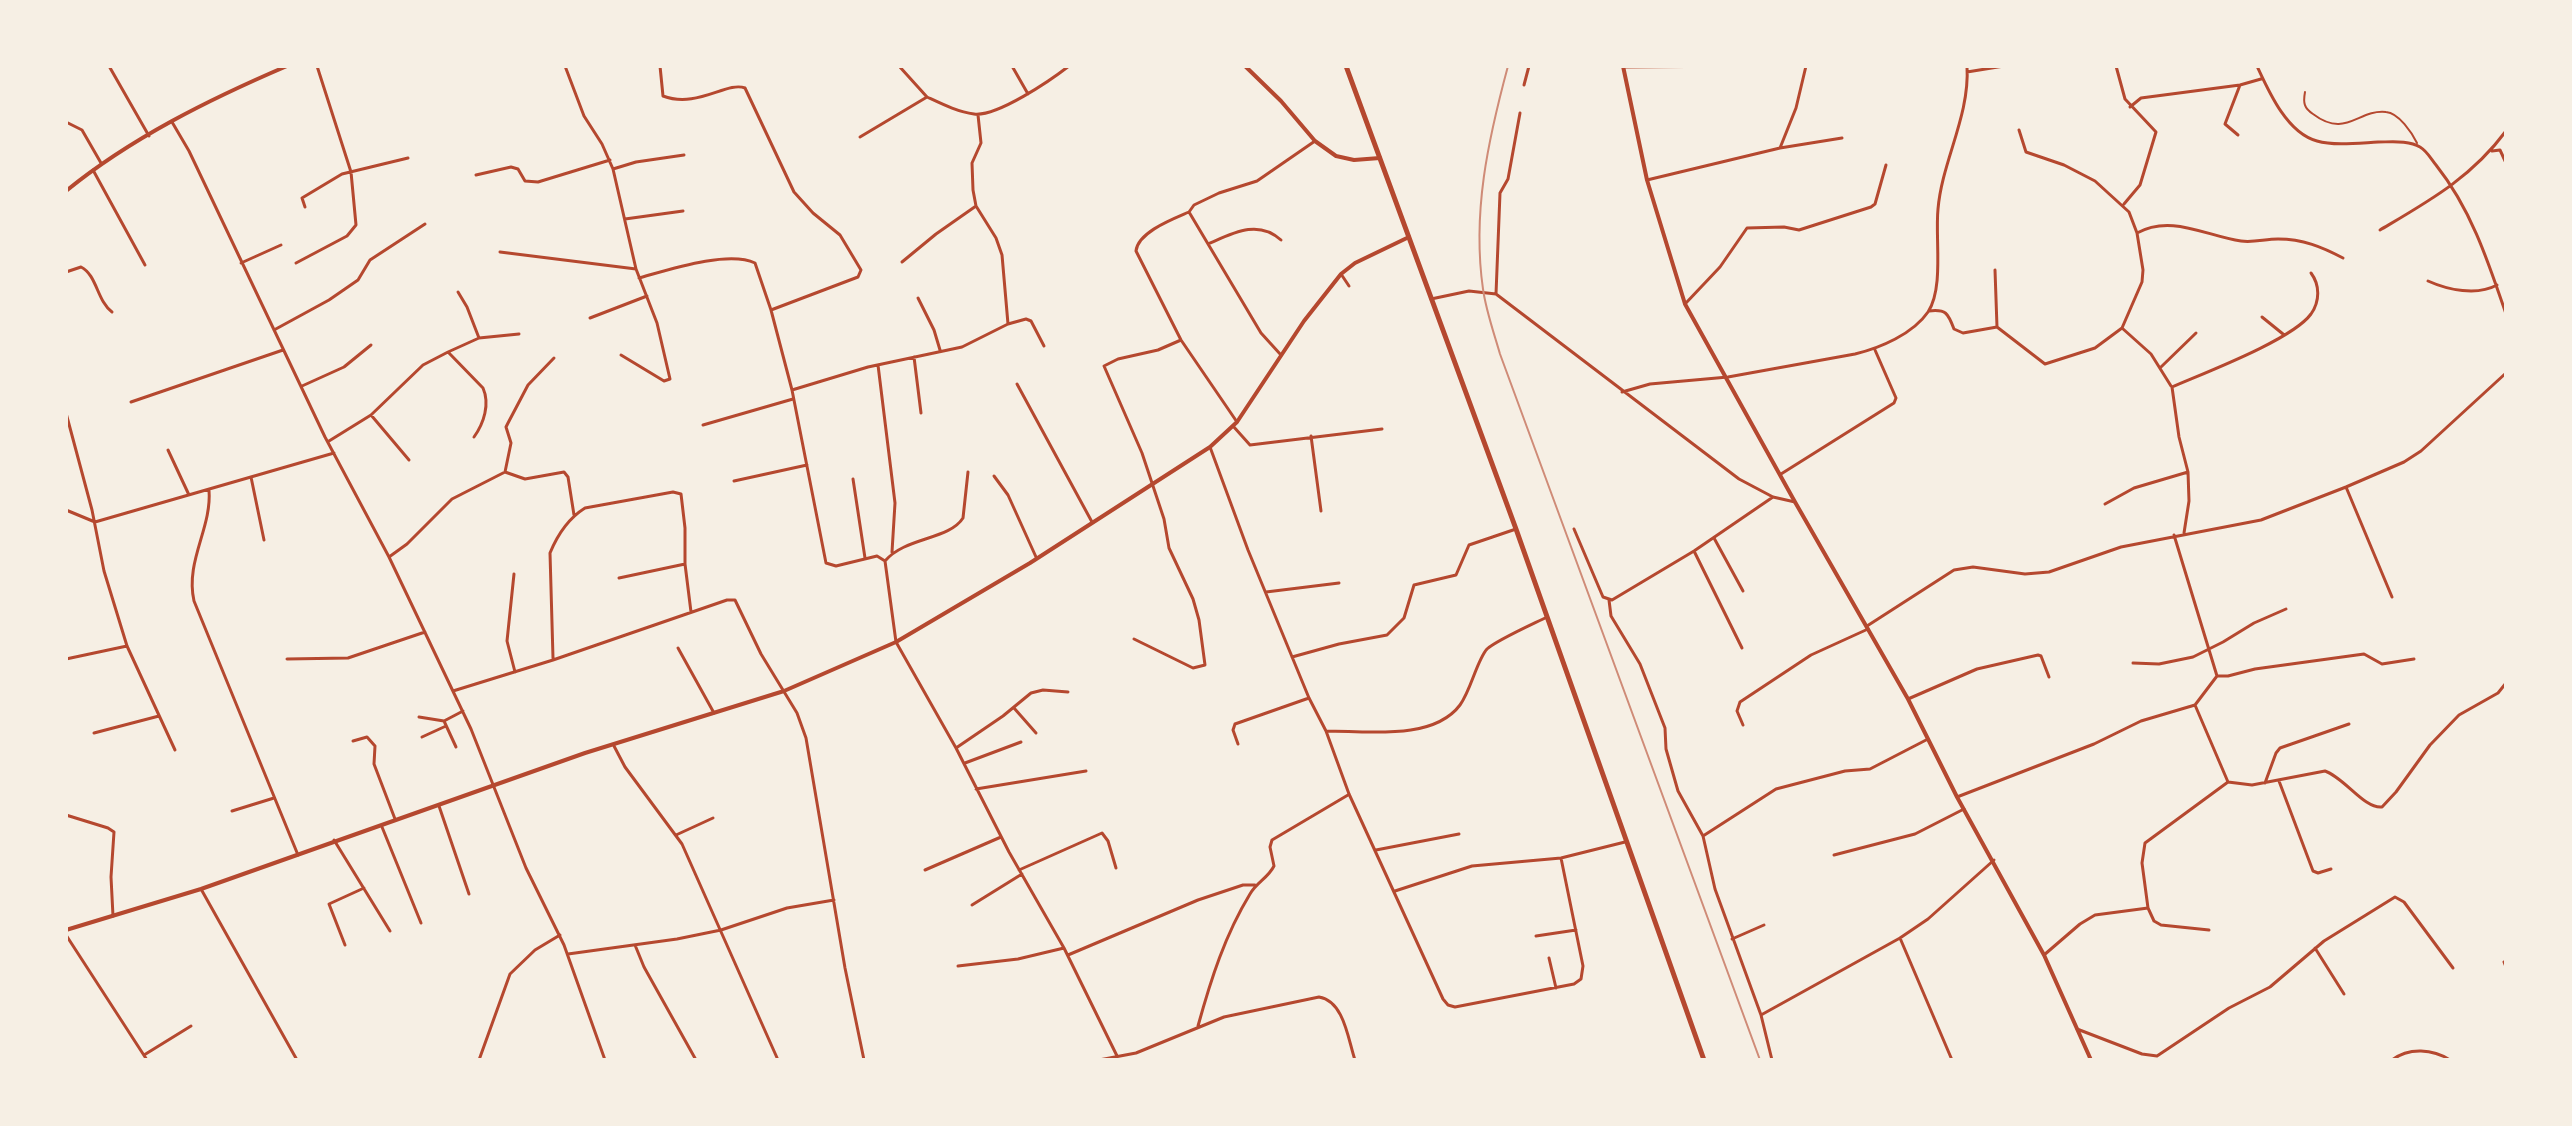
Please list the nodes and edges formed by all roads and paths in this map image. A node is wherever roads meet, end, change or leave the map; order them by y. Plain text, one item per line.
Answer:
1 (109, 66) edge
2 (287, 66) edge
3 (317, 66) edge
4 (565, 66) edge
5 (660, 66) edge
6 (899, 66) edge
7 (1012, 66) edge
8 (1069, 66) edge
9 (1245, 66) edge
10 (1346, 66) edge
11 (1529, 66) edge
12 (1623, 66) edge
13 (1749, 66) edge
14 (1806, 66) edge
15 (2004, 66) edge
16 (2116, 66) edge
17 (2257, 66) edge
18 (1967, 69) edge
19 (2263, 78) junction
20 (1524, 85) dead end
21 (2240, 85) junction
22 (2305, 92) dead end
23 (1028, 94) junction
24 (927, 97) junction
25 (2130, 107) junction
26 (1520, 113) dead end
27 (978, 115) junction
28 (66, 122) edge
29 (172, 122) junction
30 (2019, 130) dead end
31 (2506, 131) edge
32 (2238, 135) dead end
33 (149, 136) junction
34 (860, 137) dead end
35 (1842, 138) dead end
36 (1315, 141) junction
37 (2417, 145) junction
38 (1780, 148) junction
39 (2492, 151) junction
40 (684, 155) dead end
41 (408, 158) dead end
42 (1380, 159) junction
43 (610, 160) junction
44 (2506, 163) edge
45 (102, 165) junction
46 (1886, 165) dead end
47 (613, 169) junction
48 (93, 170) junction
49 (351, 172) junction
50 (476, 175) dead end
51 (1647, 180) junction
52 (2453, 186) junction
53 (66, 191) edge
54 (2124, 204) junction
55 (976, 206) junction
56 (305, 207) dead end
57 (683, 211) dead end
58 (1189, 212) junction
59 (625, 219) junction
60 (425, 224) dead end
61 (2380, 230) dead end
62 (2137, 233) junction
63 (1409, 237) junction
64 (1281, 240) dead end
65 (1208, 244) junction
66 (281, 245) dead end
67 (500, 252) dead end
68 (2343, 258) dead end
69 (902, 262) dead end
70 (241, 263) junction
71 (296, 263) dead end
72 (145, 265) dead end
73 (636, 269) junction
74 (1995, 270) dead end
75 (66, 272) edge
76 (2311, 273) dead end
77 (1341, 274) junction
78 (639, 278) junction
79 (2428, 281) dead end
80 (2497, 285) junction
81 (1349, 286) dead end
82 (458, 292) dead end
83 (1496, 294) junction
84 (647, 296) junction
85 (918, 298) dead end
86 (1431, 299) junction
87 (1685, 304) junction
88 (771, 310) junction
89 (1929, 311) junction
90 (112, 312) dead end
91 (2506, 314) edge
92 (2262, 317) dead end
93 (590, 318) dead end
94 (1008, 324) junction
95 (1997, 327) junction
96 (2122, 328) junction
97 (274, 330) junction
98 (2196, 333) dead end
99 (519, 334) dead end
100 (2283, 334) junction
101 (479, 338) junction
102 (1181, 340) junction
103 (371, 345) dead end
104 (1044, 346) dead end
105 (1874, 349) junction
106 (284, 350) junction
107 (940, 350) junction
108 (448, 352) junction
109 (621, 355) dead end
110 (1281, 355) junction
111 (914, 356) junction
112 (554, 358) dead end
113 (878, 365) junction
114 (2161, 367) junction
115 (2506, 373) edge
116 (1728, 377) junction
117 (1017, 384) dead end
118 (302, 386) junction
119 (2172, 387) junction
120 (792, 390) junction
121 (1622, 392) junction
122 (793, 399) junction
123 (131, 402) dead end
124 (66, 413) edge
125 (921, 413) dead end
126 (371, 415) junction
127 (1235, 424) junction
128 (703, 425) dead end
129 (1382, 429) dead end
130 (1311, 436) junction
131 (474, 437) dead end
132 (328, 441) junction
133 (1210, 447) junction
134 (168, 450) dead end
135 (334, 453) junction
136 (409, 460) dead end
137 (807, 465) junction
138 (505, 472) junction
139 (968, 472) dead end
140 (2188, 472) junction
141 (1781, 474) junction
142 (994, 476) dead end
143 (251, 477) junction
144 (853, 479) dead end
145 (734, 481) dead end
146 (1152, 485) junction
147 (2346, 487) junction
148 (209, 490) junction
149 (189, 495) junction
150 (1773, 497) junction
151 (1795, 502) junction
152 (2105, 504) dead end
153 (66, 510) edge
154 (1321, 511) dead end
155 (574, 515) junction
156 (95, 522) junction
157 (1092, 522) junction
158 (1516, 529) junction
159 (1574, 529) dead end
160 (2184, 533) junction
161 (2174, 535) junction
162 (1714, 538) junction
163 (264, 540) dead end
164 (1694, 551) junction
165 (892, 552) junction
166 (389, 557) junction
167 (1036, 557) junction
168 (865, 558) junction
169 (885, 561) junction
170 (685, 564) junction
171 (514, 574) dead end
172 (619, 578) dead end
173 (1339, 583) dead end
174 (1743, 591) dead end
175 (1266, 592) junction
176 (2392, 597) dead end
177 (1609, 600) junction
178 (2286, 609) dead end
179 (691, 612) junction
180 (1547, 617) junction
181 (1868, 628) junction
182 (425, 632) junction
183 (1134, 639) dead end
184 (896, 642) junction
185 (127, 646) junction
186 (678, 648) dead end
187 (1742, 648) dead end
188 (2209, 648) junction
189 (1292, 657) junction
190 (66, 659) edge
191 (287, 659) dead end
192 (2414, 659) dead end
193 (553, 660) junction
194 (2133, 663) dead end
195 (515, 672) junction
196 (2217, 676) junction
197 (2049, 677) dead end
198 (2506, 683) edge
199 (453, 691) junction
200 (784, 691) junction
201 (1068, 692) dead end
202 (1309, 698) junction
203 (1908, 699) junction
204 (2195, 705) junction
205 (1014, 708) junction
206 (463, 711) junction
207 (714, 713) junction
208 (159, 716) junction
209 (419, 717) dead end
210 (445, 723) junction
211 (2349, 724) dead end
212 (1743, 725) dead end
213 (1326, 731) junction
214 (94, 733) dead end
215 (1036, 733) dead end
216 (422, 737) dead end
217 (1929, 739) junction
218 (353, 741) dead end
219 (1021, 742) dead end
220 (613, 744) junction
221 (1238, 744) dead end
222 (456, 747) dead end
223 (956, 748) junction
224 (175, 750) dead end
225 (964, 764) junction
226 (1086, 771) dead end
227 (2279, 781) junction
228 (2228, 782) junction
229 (2265, 783) junction
230 (495, 785) junction
231 (976, 789) junction
232 (1349, 794) junction
233 (1957, 797) junction
234 (274, 798) junction
235 (438, 804) junction
236 (1964, 809) junction
237 (232, 811) dead end
238 (66, 815) edge
239 (713, 818) dead end
240 (395, 819) junction
241 (381, 824) junction
242 (1459, 834) dead end
243 (676, 835) junction
244 (1703, 836) junction
245 (1001, 837) junction
246 (334, 840) junction
247 (1627, 842) junction
248 (1376, 850) junction
249 (298, 855) junction
250 (1834, 855) dead end
251 (1561, 858) junction
252 (1994, 860) junction
253 (1116, 868) dead end
254 (2331, 869) dead end
255 (925, 870) dead end
256 (1021, 872) junction
257 (1256, 885) junction
258 (364, 888) junction
259 (201, 889) junction
260 (1395, 891) junction
261 (469, 894) dead end
262 (834, 900) junction
263 (972, 905) dead end
264 (2148, 908) junction
265 (113, 916) junction
266 (421, 923) dead end
267 (1764, 925) dead end
268 (721, 930) junction
269 (1576, 930) junction
270 (2209, 930) dead end
271 (390, 931) dead end
272 (66, 932) edge
273 (560, 935) junction
274 (1536, 936) dead end
275 (1900, 938) junction
276 (1732, 939) junction
277 (345, 945) dead end
278 (635, 945) junction
279 (1064, 948) junction
280 (2315, 948) junction
281 (568, 954) junction
282 (1068, 955) junction
283 (2044, 955) junction
284 (1549, 958) dead end
285 (958, 966) dead end
286 (2453, 968) dead end
287 (1556, 988) junction
288 (2344, 994) dead end
289 (1761, 1015) junction
290 (191, 1026) dead end
291 (1198, 1026) junction
292 (2077, 1029) junction
293 (144, 1055) junction
294 (2159, 1058) edge
295 (1118, 1059) edge
296 (147, 1060) edge
297 (297, 1060) edge
298 (479, 1060) edge
299 (605, 1060) edge
300 (696, 1060) edge
301 (778, 1060) edge
302 (864, 1060) edge
303 (1099, 1060) edge
304 (1355, 1060) edge
305 (1704, 1060) edge
306 (1772, 1060) edge
307 (1952, 1060) edge
308 (2091, 1060) edge
309 (2392, 1060) edge
310 (2450, 1060) edge

1 - 33 street
2 - 29 street
3 - 49 street
4 - 43 street
5 - 88 street
6 - 24 street
7 - 23 street
8 - 23 street
9 - 36 street
10 - 42 highway
11 - 20 street
12 - 13 street
12 - 51 street
14 - 38 street
15 - 18 street
16 - 25 street
17 - 19 street
18 - 89 street
19 - 21 street
19 - 37 street
21 - 25 street
21 - 32 street
22 - 37 lane
23 - 27 street
24 - 27 street
24 - 34 street
25 - 54 street
26 - 83 street
27 - 55 street
28 - 45 street
29 - 33 street
29 - 70 street
30 - 54 street
31 - 39 street
33 - 45 street
35 - 38 street
36 - 42 street
36 - 58 street
37 - 52 street
38 - 51 street
39 - 44 street
39 - 52 street
40 - 47 street
41 - 49 street
42 - 63 highway
43 - 47 street
43 - 50 street
45 - 48 street
46 - 87 street
47 - 59 street
48 - 53 street
48 - 72 street
49 - 56 street
49 - 71 street
51 - 87 street
52 - 61 street
52 - 80 street
54 - 62 street
55 - 69 street
55 - 94 street
57 - 59 street
58 - 65 street
58 - 102 street
59 - 73 street
60 - 97 street
62 - 68 street
62 - 96 street
63 - 77 street
63 - 86 highway
64 - 65 street
65 - 110 street
66 - 70 street
67 - 73 street
70 - 97 street
73 - 78 street
74 - 95 street
75 - 90 street
76 - 100 street
77 - 81 street
77 - 110 street
78 - 84 street
78 - 88 street
79 - 80 street
80 - 91 street
82 - 101 street
83 - 86 street
83 - 121 street
84 - 93 street
84 - 109 street
85 - 107 street
86 - 158 highway
87 - 116 street
88 - 120 street
89 - 95 street
89 - 105 street
92 - 100 street
94 - 104 street
94 - 107 street
95 - 96 street
96 - 114 street
97 - 106 street
98 - 114 street
99 - 101 street
100 - 119 street
101 - 108 street
102 - 127 street
102 - 146 street
103 - 118 street
105 - 116 street
105 - 141 street
106 - 118 street
106 - 123 street
107 - 111 street
108 - 126 street
108 - 131 street
110 - 127 street
111 - 113 street
111 - 125 street
112 - 138 street
113 - 120 street
113 - 165 street
114 - 119 street
115 - 147 street
116 - 121 street
116 - 141 street
117 - 157 street
118 - 132 street
119 - 140 street
120 - 122 street
121 - 150 street
122 - 128 street
122 - 137 street
124 - 156 street
126 - 132 street
126 - 136 street
127 - 130 street
127 - 133 street
129 - 130 street
130 - 154 street
132 - 135 street
133 - 146 street
133 - 175 street
134 - 149 street
135 - 143 street
135 - 166 street
137 - 145 street
137 - 168 street
138 - 155 street
138 - 166 street
139 - 165 street
140 - 152 street
140 - 160 street
141 - 151 street
142 - 167 street
143 - 148 street
143 - 163 street
144 - 168 street
146 - 157 street
146 - 183 street
147 - 160 street
147 - 176 street
148 - 149 street
148 - 234 street
149 - 156 street
150 - 151 street
150 - 162 street
151 - 181 street
153 - 156 street
155 - 170 street
155 - 193 street
156 - 185 street
157 - 167 street
158 - 180 highway
158 - 189 street
159 - 177 street
160 - 161 street
161 - 181 street
161 - 188 street
162 - 164 street
162 - 174 street
164 - 177 street
164 - 187 street
165 - 169 street
166 - 182 street
167 - 184 street
168 - 169 street
169 - 184 street
170 - 172 street
170 - 179 street
171 - 195 street
173 - 175 street
175 - 189 street
177 - 244 street
178 - 188 street
179 - 193 street
179 - 200 street
180 - 213 street
180 - 247 highway
181 - 203 street
181 - 212 street
182 - 191 street
182 - 199 street
184 - 200 street
184 - 223 street
185 - 190 street
185 - 208 street
186 - 207 street
188 - 194 street
188 - 196 street
189 - 202 street
192 - 196 street
193 - 195 street
195 - 199 street
196 - 204 street
197 - 203 street
198 - 227 street
199 - 206 street
200 - 207 street
200 - 262 street
201 - 205 street
202 - 213 street
202 - 221 street
203 - 217 street
204 - 228 street
204 - 233 street
205 - 215 street
205 - 223 street
206 - 210 street
206 - 230 street
207 - 220 street
208 - 214 street
208 - 224 street
209 - 210 street
210 - 216 street
210 - 222 street
211 - 229 street
213 - 232 street
217 - 233 street
217 - 244 street
218 - 240 street
219 - 225 street
220 - 230 street
220 - 243 street
223 - 225 street
225 - 231 street
226 - 231 street
227 - 229 street
227 - 254 street
228 - 229 street
228 - 264 street
230 - 235 street
230 - 273 street
231 - 245 street
232 - 248 street
232 - 257 street
233 - 236 street
234 - 237 street
234 - 249 street
235 - 240 street
235 - 261 street
236 - 250 street
236 - 252 street
238 - 265 street
239 - 243 street
240 - 241 street
241 - 246 street
241 - 266 street
242 - 248 street
243 - 268 street
244 - 276 street
245 - 255 street
245 - 256 street
246 - 249 street
246 - 258 street
247 - 251 street
247 - 305 highway
248 - 260 street
249 - 259 street
251 - 260 street
251 - 269 street
252 - 275 street
252 - 283 street
253 - 256 street
256 - 263 street
256 - 279 street
257 - 282 street
257 - 291 street
258 - 271 street
258 - 277 street
259 - 265 street
259 - 297 street
260 - 287 street
262 - 268 street
262 - 302 street
264 - 270 street
264 - 283 street
265 - 272 street
267 - 276 street
268 - 278 street
268 - 301 street
269 - 274 street
269 - 287 street
272 - 293 street
273 - 281 street
273 - 298 street
275 - 289 street
275 - 307 street
276 - 289 street
278 - 281 street
278 - 300 street
279 - 282 street
279 - 285 street
280 - 286 street
280 - 288 street
280 - 294 street
281 - 299 street
282 - 295 street
283 - 292 street
284 - 287 street
289 - 306 street
290 - 293 street
291 - 295 street
291 - 304 street
292 - 294 street
292 - 308 street
293 - 296 street
295 - 303 street
309 - 310 street

